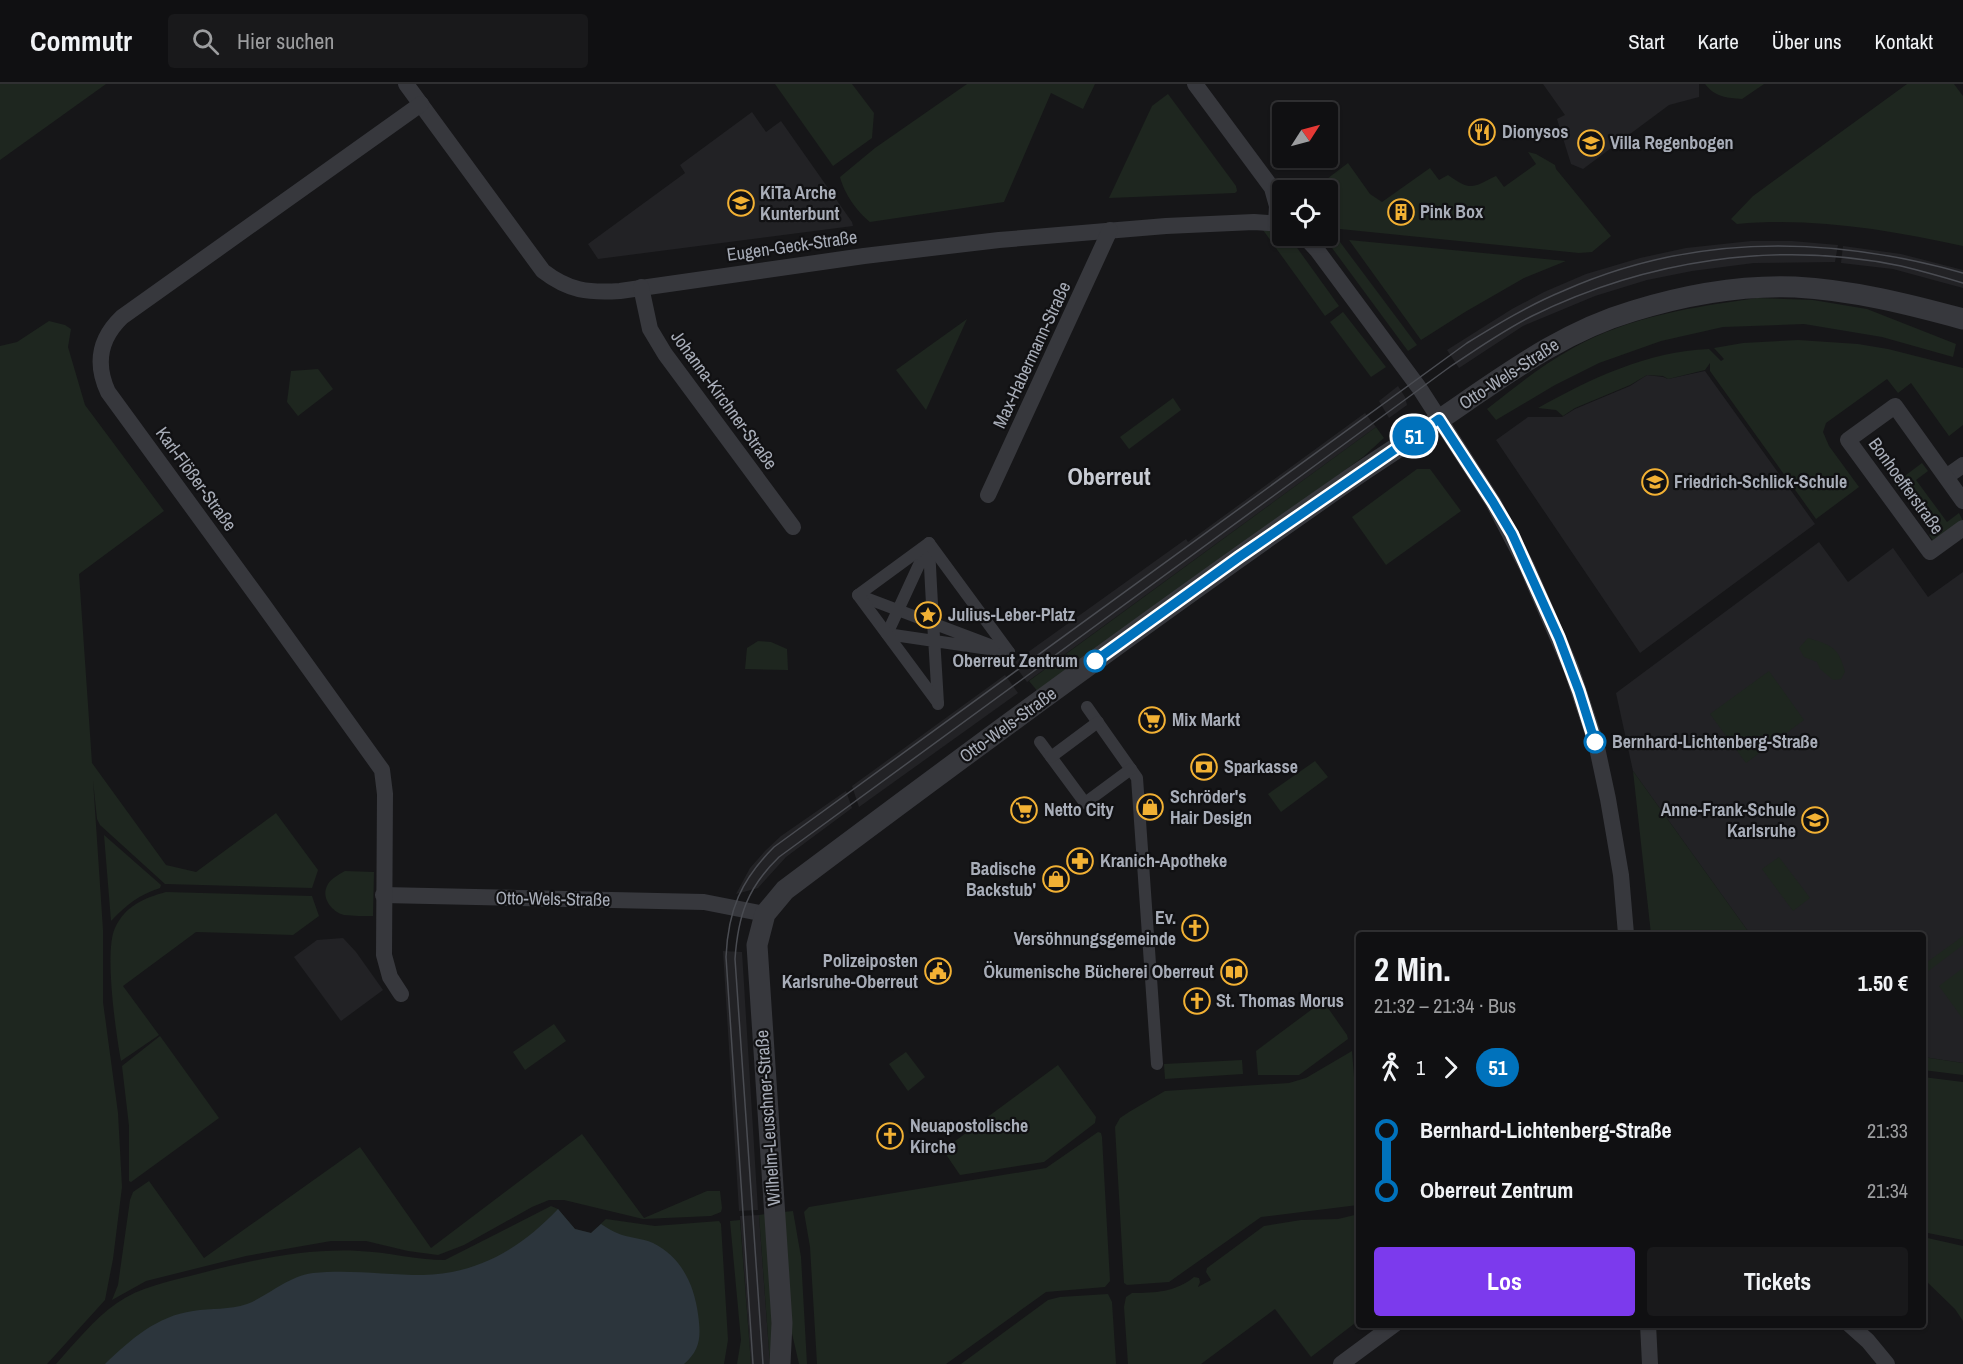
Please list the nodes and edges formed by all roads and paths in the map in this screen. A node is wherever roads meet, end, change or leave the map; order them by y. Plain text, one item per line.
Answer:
1 (406, 84) edge
2 (1195, 84) edge
3 (421, 104) junction
4 (1272, 189) edge
5 (1272, 223) edge
6 (1110, 230) junction
7 (1313, 246) edge
8 (641, 287) junction
9 (1963, 318) edge
10 (1439, 419) junction
11 (1963, 465) edge
12 (1946, 477) junction
13 (988, 495) dead end
14 (1963, 501) edge
15 (793, 527) dead end
16 (1963, 528) edge
17 (929, 543) junction
18 (858, 595) junction
19 (897, 610) junction
20 (933, 623) junction
21 (886, 634) junction
22 (934, 641) junction
23 (1008, 652) junction
24 (1087, 707) dead end
25 (1098, 722) junction
26 (1040, 742) dead end
27 (1051, 757) junction
28 (1127, 777) junction
29 (383, 896) junction
30 (765, 914) junction
31 (1626, 932) edge
32 (401, 994) dead end
33 (1157, 1064) dead end
34 (782, 1323) junction
35 (1390, 1328) edge
36 (1648, 1328) edge
37 (1853, 1328) edge
38 (780, 1364) edge
39 (793, 1364) edge
40 (1341, 1364) edge
41 (1650, 1364) edge
42 (1887, 1364) edge

1 - 3 street, Eugen-Geck-Straße
2 - 4 street
3 - 8 street, Eugen-Geck-Straße
3 - 29 street, Karl-Flößer-Straße
5 - 6 street, Eugen-Geck-Straße
6 - 8 street, Eugen-Geck-Straße
6 - 13 street, Max-Habermann-Straße
7 - 10 street
8 - 15 street, Johanna-Kirchner-Straße
9 - 10 street, Otto-Wels-Straße
10 - 30 street, Otto-Wels-Straße
10 - 31 street
11 - 12 street, Bonhoefferstraße
12 - 14 street, Bonhoefferstraße
12 - 16 street, Bonhoefferstraße
17 - 18 street
17 - 19 street
17 - 20 street
17 - 23 street
18 - 19 street
18 - 21 street
19 - 20 street
19 - 21 street
20 - 22 street
20 - 23 street
21 - 22 street
21 - 22 street
22 - 23 street
24 - 25 street
25 - 27 street
25 - 28 street
26 - 27 street
27 - 28 street
28 - 33 street
29 - 30 street, Otto-Wels-Straße
29 - 32 street, Karl-Flößer-Straße
30 - 34 street, Wilhelm-Leuschner-Straße
34 - 38 street, Wilhelm-Leuschner-Straße
34 - 39 street, Wilhelm-Leuschner-Straße
35 - 40 street
36 - 41 street
37 - 42 street

